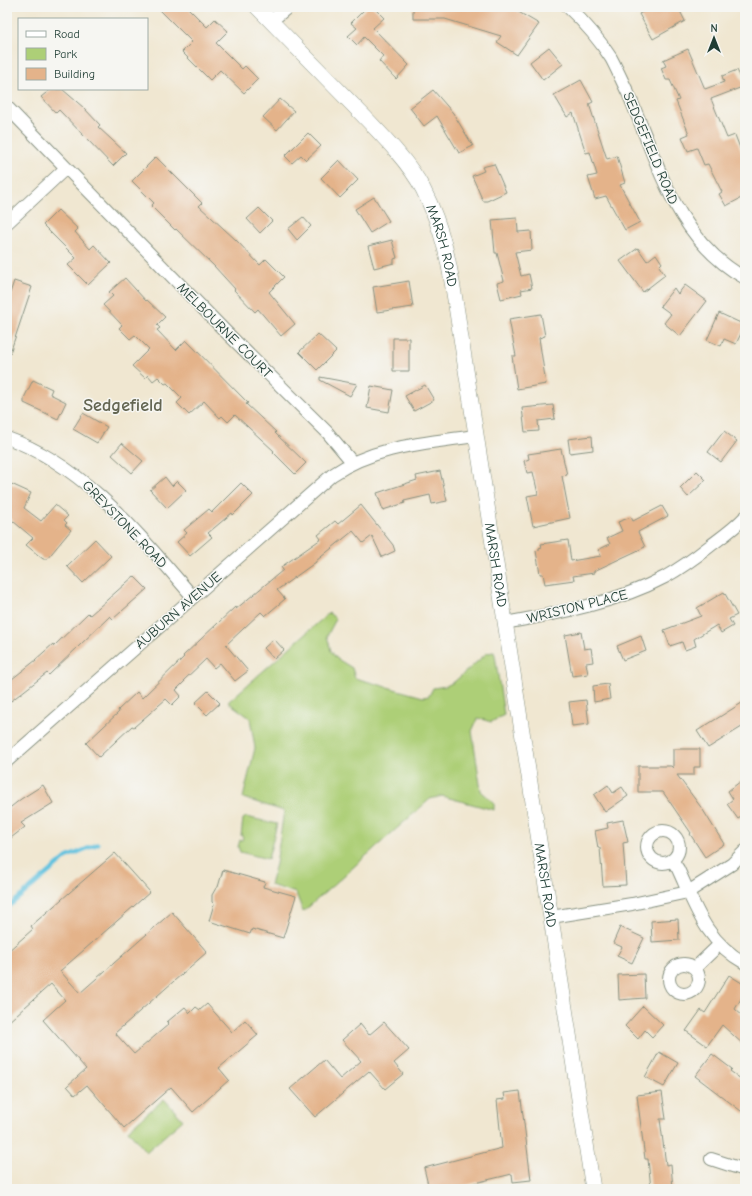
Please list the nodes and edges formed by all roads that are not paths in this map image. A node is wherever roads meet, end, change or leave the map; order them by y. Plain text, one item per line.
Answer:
1 (257, 7) edge
2 (288, 7) edge
3 (568, 7) edge
4 (271, 21) junction
5 (7, 108) edge
6 (66, 168) junction
7 (7, 223) edge
8 (745, 278) edge
9 (476, 436) junction
10 (7, 438) edge
11 (353, 463) junction
12 (745, 516) edge
13 (193, 597) junction
14 (506, 623) junction
15 (7, 762) edge
16 (745, 851) edge
17 (672, 860) dead end
18 (688, 892) junction
19 (551, 917) junction
20 (720, 944) junction
21 (745, 963) edge
22 (695, 968) dead end
23 (711, 1159) dead end
24 (745, 1170) edge
25 (593, 1189) edge

1 - 4 street, MARSH ROAD
2 - 4 street
3 - 8 street, SEDGEFIELD ROAD
4 - 9 street, MARSH ROAD
5 - 6 street, MELBOURNE COURT
6 - 7 street
6 - 11 street, MELBOURNE COURT
9 - 11 street
9 - 14 street, MARSH ROAD
10 - 13 street, GREYSTONE ROAD
11 - 13 street, AUBURN AVENUE
12 - 14 street, WRISTON PLACE
13 - 15 street, AUBURN AVENUE
14 - 19 street, MARSH ROAD
16 - 18 street
17 - 18 street
18 - 19 street
18 - 20 street
19 - 25 street, MARSH ROAD
20 - 21 street
20 - 22 street
23 - 24 street

